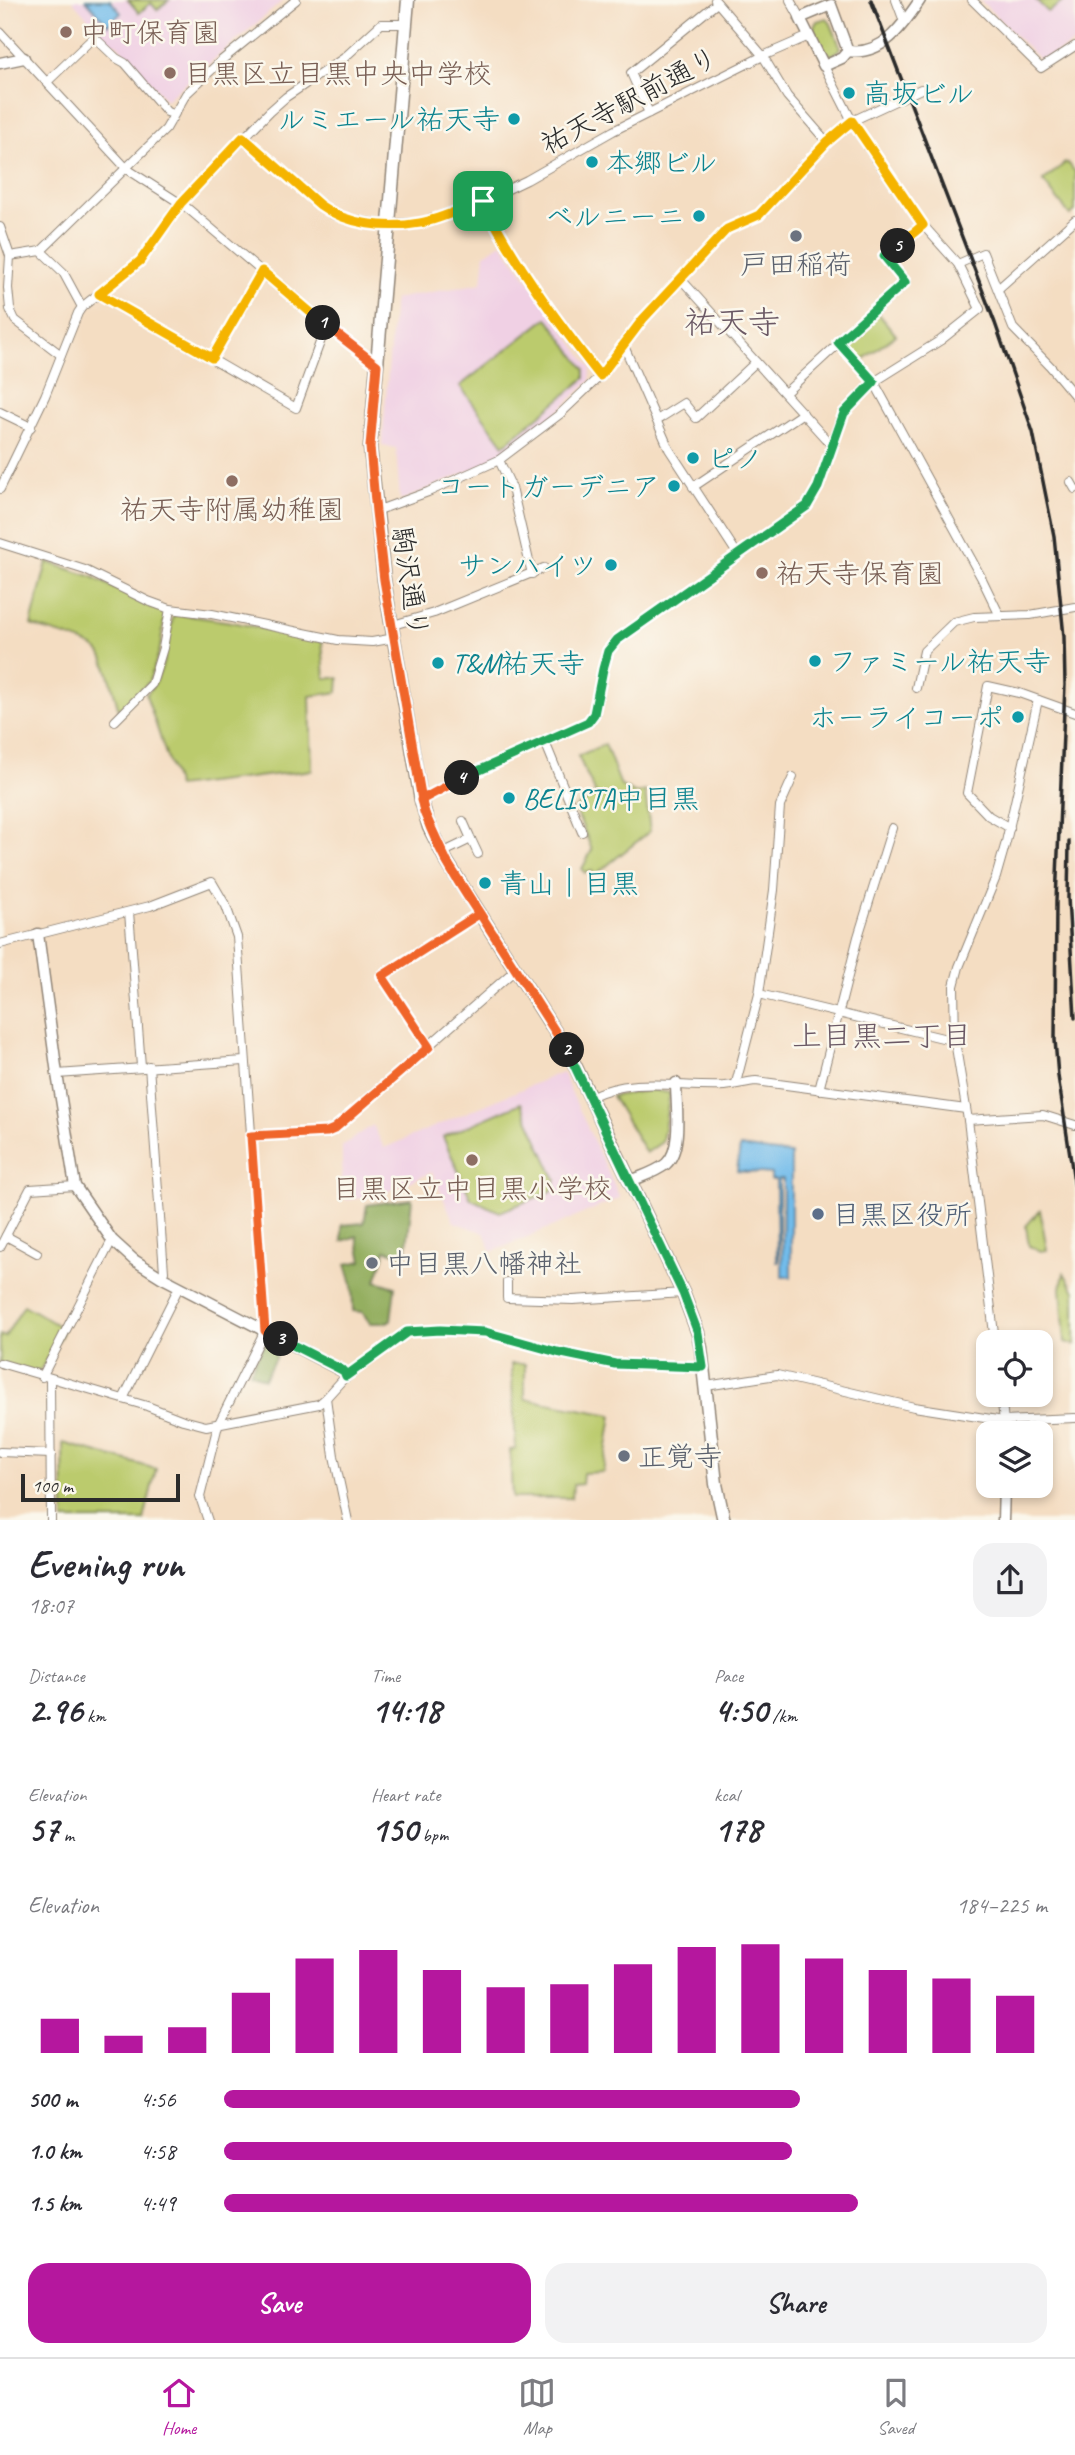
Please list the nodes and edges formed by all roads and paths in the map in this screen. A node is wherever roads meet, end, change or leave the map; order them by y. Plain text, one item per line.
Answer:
1 (296, 0) edge
2 (408, 0) edge
3 (790, 0) edge
4 (896, 0) edge
5 (920, 0) edge
6 (972, 0) edge
7 (716, 2) edge
8 (833, 3) edge
9 (800, 18) junction
10 (907, 19) junction
11 (407, 24) junction
12 (0, 32) edge
13 (809, 36) junction
14 (1075, 46) edge
15 (848, 51) junction
16 (763, 57) junction
17 (24, 58) junction
18 (0, 63) edge
19 (824, 66) junction
20 (47, 82) junction
21 (921, 89) dead end
22 (649, 113) junction
23 (173, 114) junction
24 (852, 121) junction
25 (243, 137) junction
26 (827, 142) junction
27 (125, 167) junction
28 (483, 201) junction
29 (181, 203) junction
30 (1075, 220) edge
31 (389, 224) junction
32 (923, 225) junction
33 (0, 227) edge
34 (41, 251) junction
35 (10, 256) junction
36 (958, 264) junction
37 (262, 271) junction
38 (680, 278) junction
39 (4, 289) edge
40 (998, 289) junction
41 (99, 294) junction
42 (82, 307) junction
43 (326, 326) junction
44 (838, 342) junction
45 (624, 346) junction
46 (61, 355) junction
47 (212, 358) junction
48 (756, 362) junction
49 (377, 365) junction
50 (600, 376) junction
51 (874, 382) junction
52 (785, 393) junction
53 (1075, 396) edge
54 (0, 412) edge
55 (803, 413) junction
56 (657, 420) junction
57 (31, 427) junction
58 (833, 447) junction
59 (499, 460) junction
60 (693, 487) junction
61 (0, 489) edge
62 (376, 512) junction
63 (0, 543) edge
64 (738, 555) junction
65 (544, 568) dead end
66 (532, 574) junction
67 (1075, 607) edge
68 (170, 608) junction
69 (1000, 616) junction
70 (394, 631) junction
71 (916, 688) dead end
72 (1038, 701) junction
73 (1075, 713) edge
74 (115, 721) dead end
75 (545, 743) junction
76 (793, 777) dead end
77 (421, 800) junction
78 (463, 821) dead end
79 (892, 828) dead end
80 (1010, 828) junction
81 (582, 832) dead end
82 (471, 839) junction
83 (442, 853) junction
84 (478, 854) dead end
85 (129, 912) junction
86 (479, 914) junction
87 (38, 934) junction
88 (0, 944) edge
89 (515, 970) junction
90 (759, 994) junction
91 (838, 1013) junction
92 (955, 1041) junction
93 (429, 1047) junction
94 (244, 1061) junction
95 (145, 1066) junction
96 (57, 1074) junction
97 (676, 1083) junction
98 (736, 1083) junction
99 (819, 1090) junction
100 (590, 1097) junction
101 (966, 1110) junction
102 (968, 1120) junction
103 (1075, 1125) edge
104 (251, 1136) junction
105 (631, 1181) junction
106 (75, 1186) junction
107 (6, 1236) junction
108 (112, 1240) junction
109 (0, 1247) edge
110 (37, 1253) dead end
111 (161, 1277) junction
112 (506, 1282) dead end
113 (180, 1287) junction
114 (683, 1293) junction
115 (994, 1330) edge
116 (265, 1331) junction
117 (0, 1363) edge
118 (703, 1367) junction
119 (346, 1376) junction
120 (46, 1378) junction
121 (706, 1386) junction
122 (123, 1399) junction
123 (326, 1400) junction
124 (1075, 1418) edge
125 (978, 1421) edge
126 (1052, 1421) edge
127 (218, 1425) junction
128 (0, 1452) edge
129 (51, 1454) junction
130 (1004, 1498) edge
131 (51, 1520) edge
132 (208, 1520) edge
133 (348, 1520) edge
134 (724, 1520) edge
135 (1003, 1520) edge

1 - 23 street
2 - 11 main road, 駒沢通り
3 - 9 street
4 - 10 street
5 - 10 street
6 - 14 street
7 - 16 street
7 - 22 street
8 - 9 street
8 - 15 street
9 - 13 street
10 - 15 street
11 - 25 street
11 - 31 main road, 駒沢通り
12 - 17 street
13 - 16 street, 祐天寺駅前通り
13 - 19 street
15 - 19 street
16 - 22 street, 祐天寺駅前通り
16 - 26 street
17 - 18 street
17 - 20 street
19 - 24 street
20 - 23 street
20 - 27 street
21 - 24 street
22 - 28 street, 祐天寺駅前通り
23 - 27 street
24 - 26 street
24 - 32 street
25 - 29 street
25 - 31 street, 祐天寺駅前通り
26 - 38 street
27 - 29 street
27 - 34 street
28 - 31 street, 祐天寺駅前通り
28 - 50 street
29 - 37 street
29 - 41 street
30 - 40 street
31 - 49 main road, 駒沢通り
32 - 36 street
32 - 44 street
33 - 35 street
34 - 35 street
34 - 42 street
35 - 39 street
36 - 40 street
36 - 51 street
37 - 43 street
37 - 47 street
38 - 45 street
38 - 48 street
39 - 46 street
40 - 53 street
41 - 42 street
41 - 47 street
42 - 46 street
43 - 47 street
43 - 49 street
44 - 51 street
44 - 52 street
45 - 50 street
45 - 56 street
46 - 57 street
48 - 52 street
48 - 56 street
49 - 62 main road, 駒沢通り
50 - 59 street
51 - 58 street
51 - 69 street
52 - 55 street
54 - 57 street
55 - 58 street
55 - 60 street
56 - 60 street
57 - 61 street
58 - 64 street
59 - 62 street
59 - 66 street
60 - 64 street
62 - 70 main road, 駒沢通り
63 - 68 street
64 - 75 street
65 - 66 street
66 - 70 street
67 - 69 street
68 - 70 street
68 - 74 street
69 - 71 street
70 - 77 main road, 駒沢通り
72 - 73 street
72 - 80 street
72 - 80 street
75 - 77 street
75 - 81 street
76 - 90 street
77 - 83 main road, 駒沢通り
78 - 82 street
79 - 91 street
80 - 92 street
82 - 83 street
82 - 84 street
83 - 86 main road, 駒沢通り
85 - 87 street
85 - 94 street
85 - 95 street
86 - 89 main road, 駒沢通り
86 - 93 street
87 - 88 street
87 - 96 street
89 - 93 street
89 - 100 main road, 駒沢通り
90 - 91 street
90 - 98 street
91 - 92 street
91 - 99 street
92 - 101 street
93 - 104 street
94 - 95 street
94 - 104 street
95 - 96 street
95 - 111 street
96 - 106 street
97 - 98 street
97 - 100 street
97 - 105 street
98 - 99 street
99 - 101 street
100 - 105 main road, 駒沢通り
101 - 102 street
102 - 103 street
102 - 115 street
104 - 116 street
105 - 114 main road, 駒沢通り
106 - 107 street
106 - 108 street
107 - 109 street
107 - 110 street
108 - 111 street
108 - 120 street
111 - 113 street
112 - 114 street
113 - 116 street
113 - 122 street
114 - 118 main road, 駒沢通り
116 - 119 street
116 - 127 street
117 - 120 street
118 - 119 street
118 - 121 main road, 駒沢通り
119 - 123 street
120 - 122 street
120 - 129 street
121 - 125 street
121 - 134 main road, 駒沢通り
122 - 127 street
123 - 127 street
123 - 133 street
124 - 126 street
127 - 132 street
128 - 129 street
129 - 131 street
130 - 135 street

